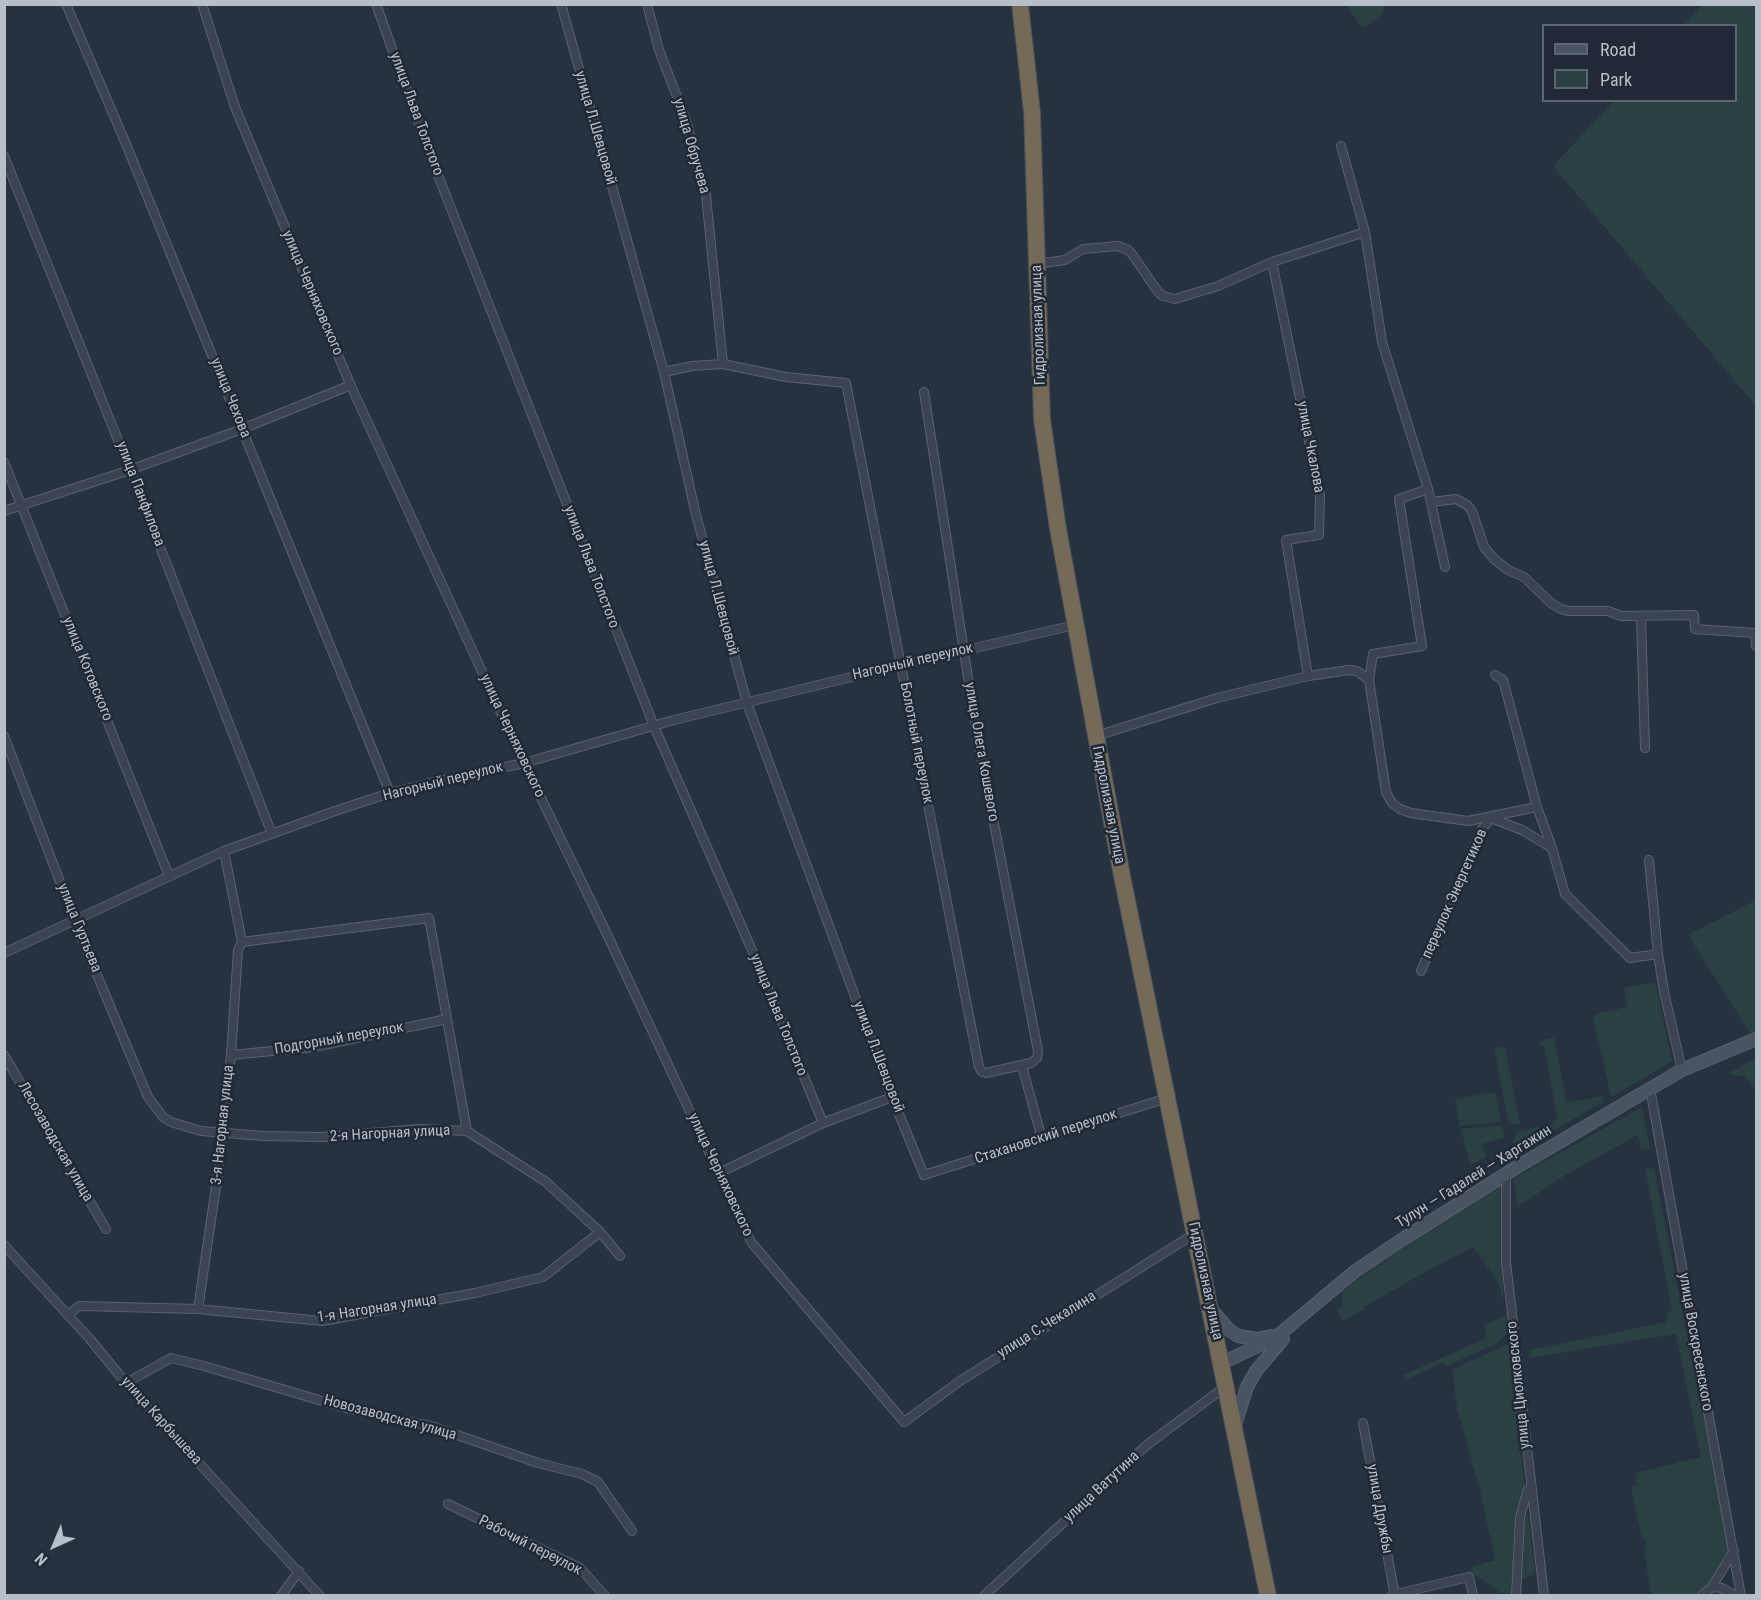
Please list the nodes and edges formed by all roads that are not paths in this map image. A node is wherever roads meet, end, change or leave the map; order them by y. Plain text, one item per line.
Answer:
1 (66, 4) edge
2 (202, 4) edge
3 (376, 4) edge
4 (561, 4) edge
5 (647, 4) edge
6 (1020, 4) edge
7 (1341, 146) dead end
8 (4, 156) edge
9 (1365, 232) junction
10 (1272, 262) junction
11 (1037, 264) junction
12 (723, 364) junction
13 (664, 372) junction
14 (351, 385) junction
15 (924, 392) dead end
16 (242, 429) junction
17 (4, 462) edge
18 (130, 470) junction
19 (1428, 489) junction
20 (1431, 501) junction
21 (22, 505) junction
22 (4, 511) edge
23 (1445, 567) dead end
24 (1641, 617) junction
25 (1075, 625) junction
26 (1756, 646) edge
27 (963, 650) junction
28 (901, 665) junction
29 (1495, 675) dead end
30 (1308, 676) junction
31 (1369, 680) junction
32 (747, 703) junction
33 (654, 726) junction
34 (4, 736) edge
35 (1095, 736) junction
36 (1645, 748) dead end
37 (524, 763) junction
38 (390, 793) junction
39 (1536, 807) junction
40 (1491, 818) junction
41 (272, 834) junction
42 (1552, 848) junction
43 (224, 851) junction
44 (1649, 860) dead end
45 (169, 876) junction
46 (75, 921) junction
47 (242, 942) junction
48 (4, 953) edge
49 (1658, 954) junction
50 (1421, 971) dead end
51 (447, 1019) junction
52 (1756, 1038) edge
53 (4, 1055) edge
54 (231, 1055) junction
55 (1022, 1066) junction
56 (1682, 1070) junction
57 (1650, 1088) junction
58 (892, 1097) junction
59 (1167, 1098) junction
60 (163, 1116) joint
61 (823, 1123) junction
62 (467, 1131) junction
63 (222, 1133) junction
64 (1042, 1139) junction
65 (719, 1173) junction
66 (924, 1175) joint
67 (1506, 1175) junction
68 (106, 1229) dead end
69 (600, 1232) junction
70 (1194, 1234) junction
71 (4, 1245) edge
72 (621, 1256) dead end
73 (198, 1309) junction
74 (1210, 1309) junction
75 (68, 1316) junction
76 (1302, 1316) junction
77 (1286, 1330) junction
78 (1222, 1363) junction
79 (126, 1383) junction
80 (1226, 1387) junction
81 (904, 1422) joint
82 (1363, 1423) dead end
83 (1234, 1429) junction
84 (1530, 1484) junction
85 (448, 1504) dead end
86 (632, 1531) dead end
87 (1734, 1550) junction
88 (299, 1571) junction
89 (1712, 1587) junction
90 (1393, 1595) edge
91 (280, 1596) edge
92 (320, 1596) edge
93 (605, 1596) edge
94 (984, 1596) edge
95 (1268, 1596) edge
96 (1473, 1596) edge
97 (1515, 1596) edge
98 (1544, 1596) edge
99 (1701, 1596) edge
100 (1736, 1596) edge
101 (1741, 1596) edge

1 - 16 street, улица Чехова
2 - 14 street, улица Черняховского
3 - 33 street, улица Льва Толстого
4 - 13 street, улица Л.Шевцовой
5 - 12 street, улица Обручева
6 - 11 highway, Гидролизная улица
7 - 9 street
8 - 18 street, улица Панфилова
9 - 10 street
9 - 19 street
10 - 11 street
10 - 30 street, улица Чкалова
11 - 25 highway, Гидролизная улица
12 - 13 street
12 - 28 street, Болотный переулок
13 - 32 street, улица Л.Шевцовой
14 - 16 street
14 - 37 street, улица Черняховского
15 - 27 street, улица Олега Кошевого
16 - 18 street
16 - 38 street, улица Чехова
17 - 21 street, улица Котовского
18 - 21 street
18 - 41 street, улица Панфилова
19 - 20 street
19 - 31 street
20 - 23 street
20 - 24 street
21 - 22 street
21 - 45 street, улица Котовского
24 - 26 street
24 - 36 street
25 - 27 street, Нагорный переулок
25 - 35 highway, Гидролизная улица
27 - 28 street, Нагорный переулок
27 - 55 street, улица Олега Кошевого
28 - 32 street, Нагорный переулок
28 - 55 street, Болотный переулок
29 - 39 street
30 - 31 street
30 - 35 street
31 - 40 street, переулок Энергетиков
32 - 33 street, Нагорный переулок
32 - 58 street, улица Л.Шевцовой
33 - 37 street, Нагорный переулок
33 - 61 street, улица Льва Толстого
34 - 46 street, улица Гуртьева
35 - 59 highway, Гидролизная улица
37 - 38 street, Нагорный переулок
37 - 65 street, улица Черняховского
38 - 41 street, Нагорный переулок
39 - 40 street, переулок Энергетиков
39 - 42 street
40 - 42 street, переулок Энергетиков
40 - 50 street, переулок Энергетиков
41 - 43 street, Нагорный переулок
42 - 49 street
43 - 45 street, Нагорный переулок
43 - 47 street, 3-я Нагорная улица
44 - 49 street
45 - 46 street, Нагорный переулок
46 - 48 street, Нагорный переулок
46 - 60 street, улица Гуртьева
47 - 51 street
47 - 54 street, 3-я Нагорная улица
49 - 56 street
51 - 54 street, Подгорный переулок
51 - 62 street
52 - 56 street, Тулун — Гадалей — Харгажин
53 - 68 street, Лесозаводская улица
54 - 63 street, 3-я Нагорная улица
55 - 64 street
56 - 57 street, Тулун — Гадалей — Харгажин
57 - 67 street, Тулун — Гадалей — Харгажин
57 - 87 street, улица Воскресенского
58 - 61 street
58 - 66 street, улица Л.Шевцовой
59 - 64 street, Стахановский переулок
59 - 70 highway, Гидролизная улица
60 - 63 street, 2-я Нагорная улица
61 - 65 street
62 - 63 street, 2-я Нагорная улица
62 - 69 street, 2-я Нагорная улица
63 - 73 street, 3-я Нагорная улица
64 - 66 street, Стахановский переулок
65 - 81 street, улица Черняховского
67 - 76 street, Тулун — Гадалей — Харгажин
67 - 84 street, улица Циолковского
69 - 72 street, 2-я Нагорная улица
69 - 73 street, 1-я Нагорная улица
70 - 74 highway, Гидролизная улица
70 - 81 street, улица С.Чекалина
71 - 75 street, улица Карбышева
73 - 75 street, 1-я Нагорная улица
74 - 77 street
74 - 78 highway, Гидролизная улица
75 - 79 street, улица Карбышева
76 - 77 street, Тулун — Гадалей — Харгажин
76 - 83 street
77 - 78 street, Тулун — Гадалей — Харгажин
78 - 80 highway, Гидролизная улица
79 - 86 street, Новозаводская улица
79 - 88 street, улица Карбышева
80 - 83 highway, Гидролизная улица
80 - 94 street, улица Ватутина
82 - 90 street, улица Дружбы
83 - 95 highway, Гидролизная улица
84 - 97 street
84 - 98 street, улица Циолковского
85 - 93 street, Рабочий переулок
87 - 89 street
87 - 101 street, улица Воскресенского
88 - 91 street
88 - 92 street, улица Карбышева
89 - 99 street
89 - 100 street
90 - 96 street

